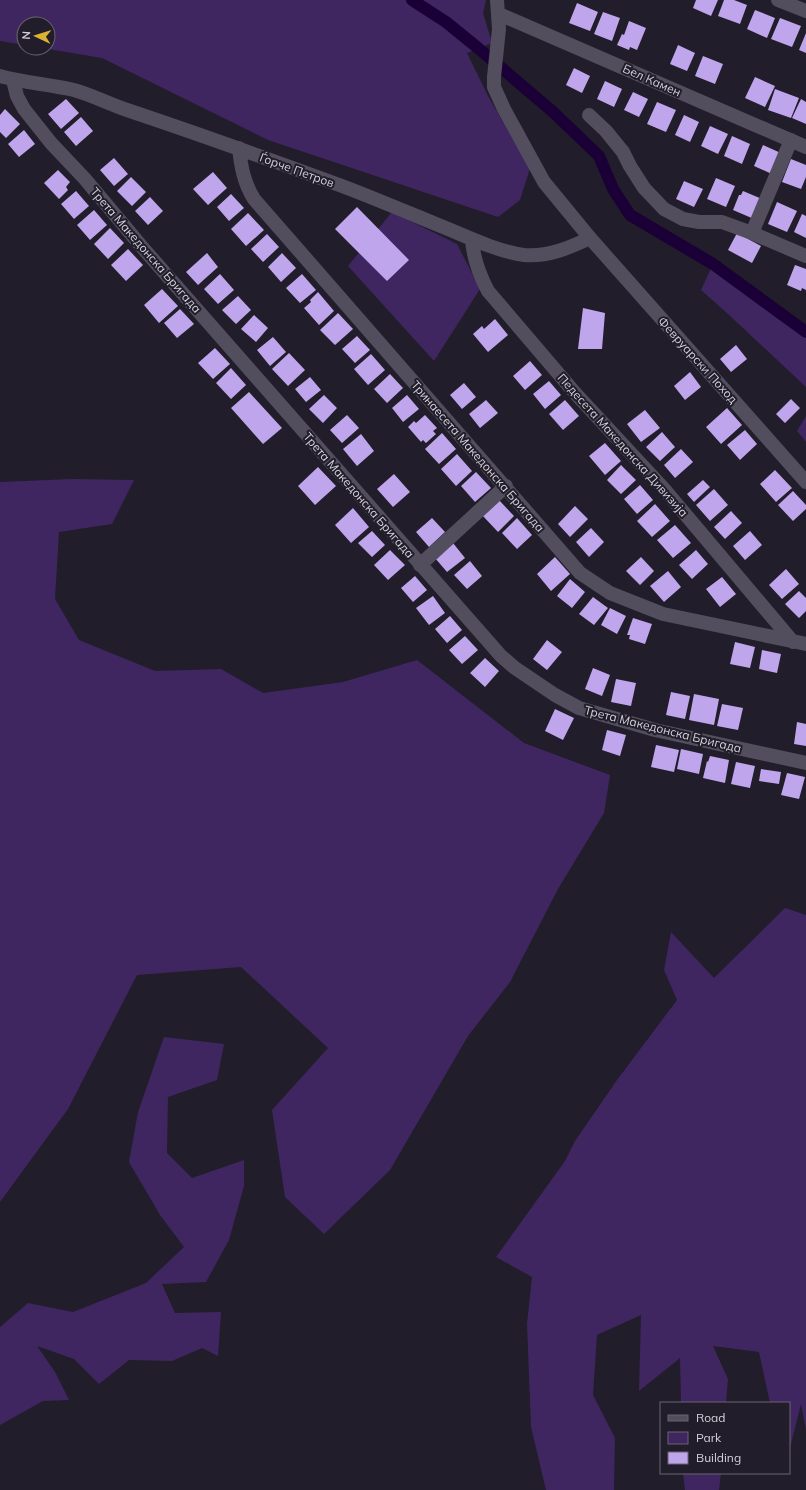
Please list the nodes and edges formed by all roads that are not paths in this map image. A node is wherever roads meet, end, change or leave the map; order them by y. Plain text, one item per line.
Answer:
1 (497, 0) edge
2 (778, 0) edge
3 (806, 12) edge
4 (499, 14) junction
5 (6, 78) edge
6 (590, 115) dead end
7 (791, 140) junction
8 (806, 147) edge
9 (239, 148) junction
10 (752, 233) junction
11 (590, 238) junction
12 (472, 239) junction
13 (806, 256) edge
14 (806, 482) edge
15 (506, 486) junction
16 (420, 565) junction
17 (800, 643) edge
18 (806, 763) edge

1 - 4 street
2 - 3 street
4 - 7 street, Бел Камен
4 - 11 street, Февруарски Поход
5 - 9 street, Ѓорче Петров
5 - 16 street, Трета Македонска Бригада
6 - 10 street
7 - 8 street, Бел Камен
7 - 10 street
9 - 12 street, Ѓорче Петров
9 - 15 street, Тринаесета Македонска Бригада
10 - 13 street
11 - 12 street, Ѓорче Петров
11 - 14 street, Февруарски Поход
12 - 17 street, Педесета Македонска Дивизија
15 - 16 street
15 - 17 street, Тринаесета Македонска Бригада
16 - 18 street, Трета Македонска Бригада

